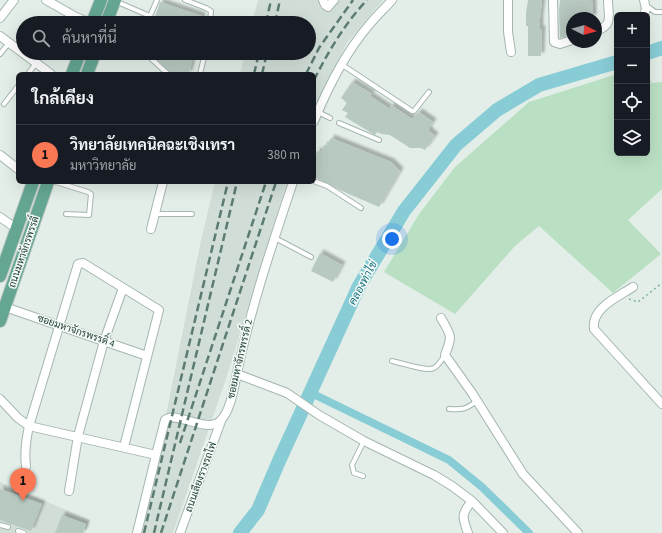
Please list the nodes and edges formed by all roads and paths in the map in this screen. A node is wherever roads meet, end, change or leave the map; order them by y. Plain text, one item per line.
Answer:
1 (14, 0) edge
2 (46, 0) edge
3 (101, 0) edge
4 (115, 0) edge
5 (157, 0) edge
6 (185, 0) edge
7 (324, 0) edge
8 (334, 0) edge
9 (392, 0) edge
10 (508, 0) edge
11 (553, 0) edge
12 (608, 0) edge
13 (190, 1) edge
14 (644, 2) edge
15 (645, 12) edge
16 (662, 12) edge
17 (74, 16) edge
18 (94, 16) edge
19 (109, 16) edge
20 (150, 16) joint
21 (211, 16) edge
22 (0, 18) edge
23 (602, 28) edge
24 (0, 36) edge
25 (566, 42) edge
26 (8, 43) junction
27 (16, 49) edge
28 (511, 52) dead end
29 (0, 54) edge
30 (32, 60) edge
31 (77, 60) edge
32 (92, 60) edge
33 (153, 60) edge
34 (203, 60) edge
35 (36, 63) junction
36 (341, 64) junction
37 (29, 72) edge
38 (48, 72) edge
39 (73, 72) edge
40 (88, 72) edge
41 (166, 72) edge
42 (200, 72) edge
43 (16, 89) edge
44 (429, 92) dead end
45 (4, 104) dead end
46 (318, 112) junction
47 (316, 116) edge
48 (330, 118) dead end
49 (339, 122) dead end
50 (379, 140) dead end
51 (0, 155) edge
52 (16, 167) edge
53 (316, 182) dead end
54 (32, 184) edge
55 (47, 184) edge
56 (62, 184) edge
57 (162, 184) edge
58 (292, 184) edge
59 (361, 208) dead end
60 (66, 214) dead end
61 (154, 214) junction
62 (192, 214) dead end
63 (0, 217) edge
64 (17, 229) junction
65 (151, 229) dead end
66 (275, 238) junction
67 (311, 257) dead end
68 (0, 276) edge
69 (662, 283) edge
70 (632, 287) dead end
71 (123, 288) junction
72 (620, 296) junction
73 (5, 307) junction
74 (440, 318) dead end
75 (0, 321) edge
76 (60, 325) junction
77 (104, 341) junction
78 (446, 355) junction
79 (147, 356) junction
80 (392, 361) dead end
81 (237, 374) junction
82 (0, 399) edge
83 (477, 401) junction
84 (662, 404) edge
85 (449, 409) dead end
86 (221, 420) junction
87 (29, 426) junction
88 (78, 436) junction
89 (364, 441) junction
90 (124, 447) junction
91 (156, 454) junction
92 (26, 466) dead end
93 (363, 476) dead end
94 (69, 491) dead end
95 (472, 501) junction
96 (0, 525) edge
97 (8, 527) dead end
98 (18, 530) dead end
99 (24, 533) edge
100 (137, 533) edge
101 (180, 533) edge
102 (468, 533) edge
103 (504, 533) edge
104 (578, 533) edge

1 - 22 street
2 - 17 street
3 - 18 main road
4 - 19 main road
4 - 20 lane
5 - 20 lane
6 - 13 lane
7 - 8 street
9 - 36 street
10 - 28 street
11 - 25 street
12 - 23 street
13 - 21 lane
14 - 15 street
14 - 16 lane
24 - 26 street
26 - 27 street
26 - 29 lane
30 - 35 street
31 - 39 main road
32 - 40 main road
33 - 41 lane
34 - 42 lane
35 - 37 lane
35 - 38 street
36 - 44 lane
36 - 46 street
43 - 45 lane
46 - 47 street
46 - 48 lane
49 - 50 lane
51 - 52 street
53 - 59 lane
54 - 64 main road, ถนนมหาจักรพรรดิ์
55 - 73 main road, ถนนมหาจักรพรรดิ์
56 - 60 lane
57 - 61 street
58 - 66 street, ซอยมหาจักรพรรดิ์ 2
61 - 62 lane
61 - 65 street
63 - 64 street
64 - 68 main road, ถนนมหาจักรพรรดิ์
66 - 67 lane
66 - 81 street, ซอยมหาจักรพรรดิ์ 2
69 - 72 path
70 - 72 street
71 - 76 street
71 - 77 street
71 - 79 street
72 - 84 street
73 - 75 main road, ถนนมหาจักรพรรดิ์
73 - 76 street, ซอยมหาจักรพรรดิ์ 4
74 - 78 street
76 - 77 street, ซอยมหาจักรพรรดิ์ 4
76 - 87 street
77 - 79 street, ซอยมหาจักรพรรดิ์ 4
77 - 88 street
78 - 80 lane
78 - 83 street
79 - 90 street
81 - 86 street, ซอยมหาจักรพรรดิ์ 2
81 - 89 street
82 - 87 street
83 - 85 lane
83 - 104 street
86 - 91 street
86 - 101 street, ถนนเลียงรางรถไฟ
87 - 88 street
87 - 92 street
88 - 90 street
88 - 94 street
89 - 93 lane
89 - 95 street
90 - 91 street
91 - 100 street
95 - 102 street
95 - 103 street
96 - 97 lane
98 - 99 lane

